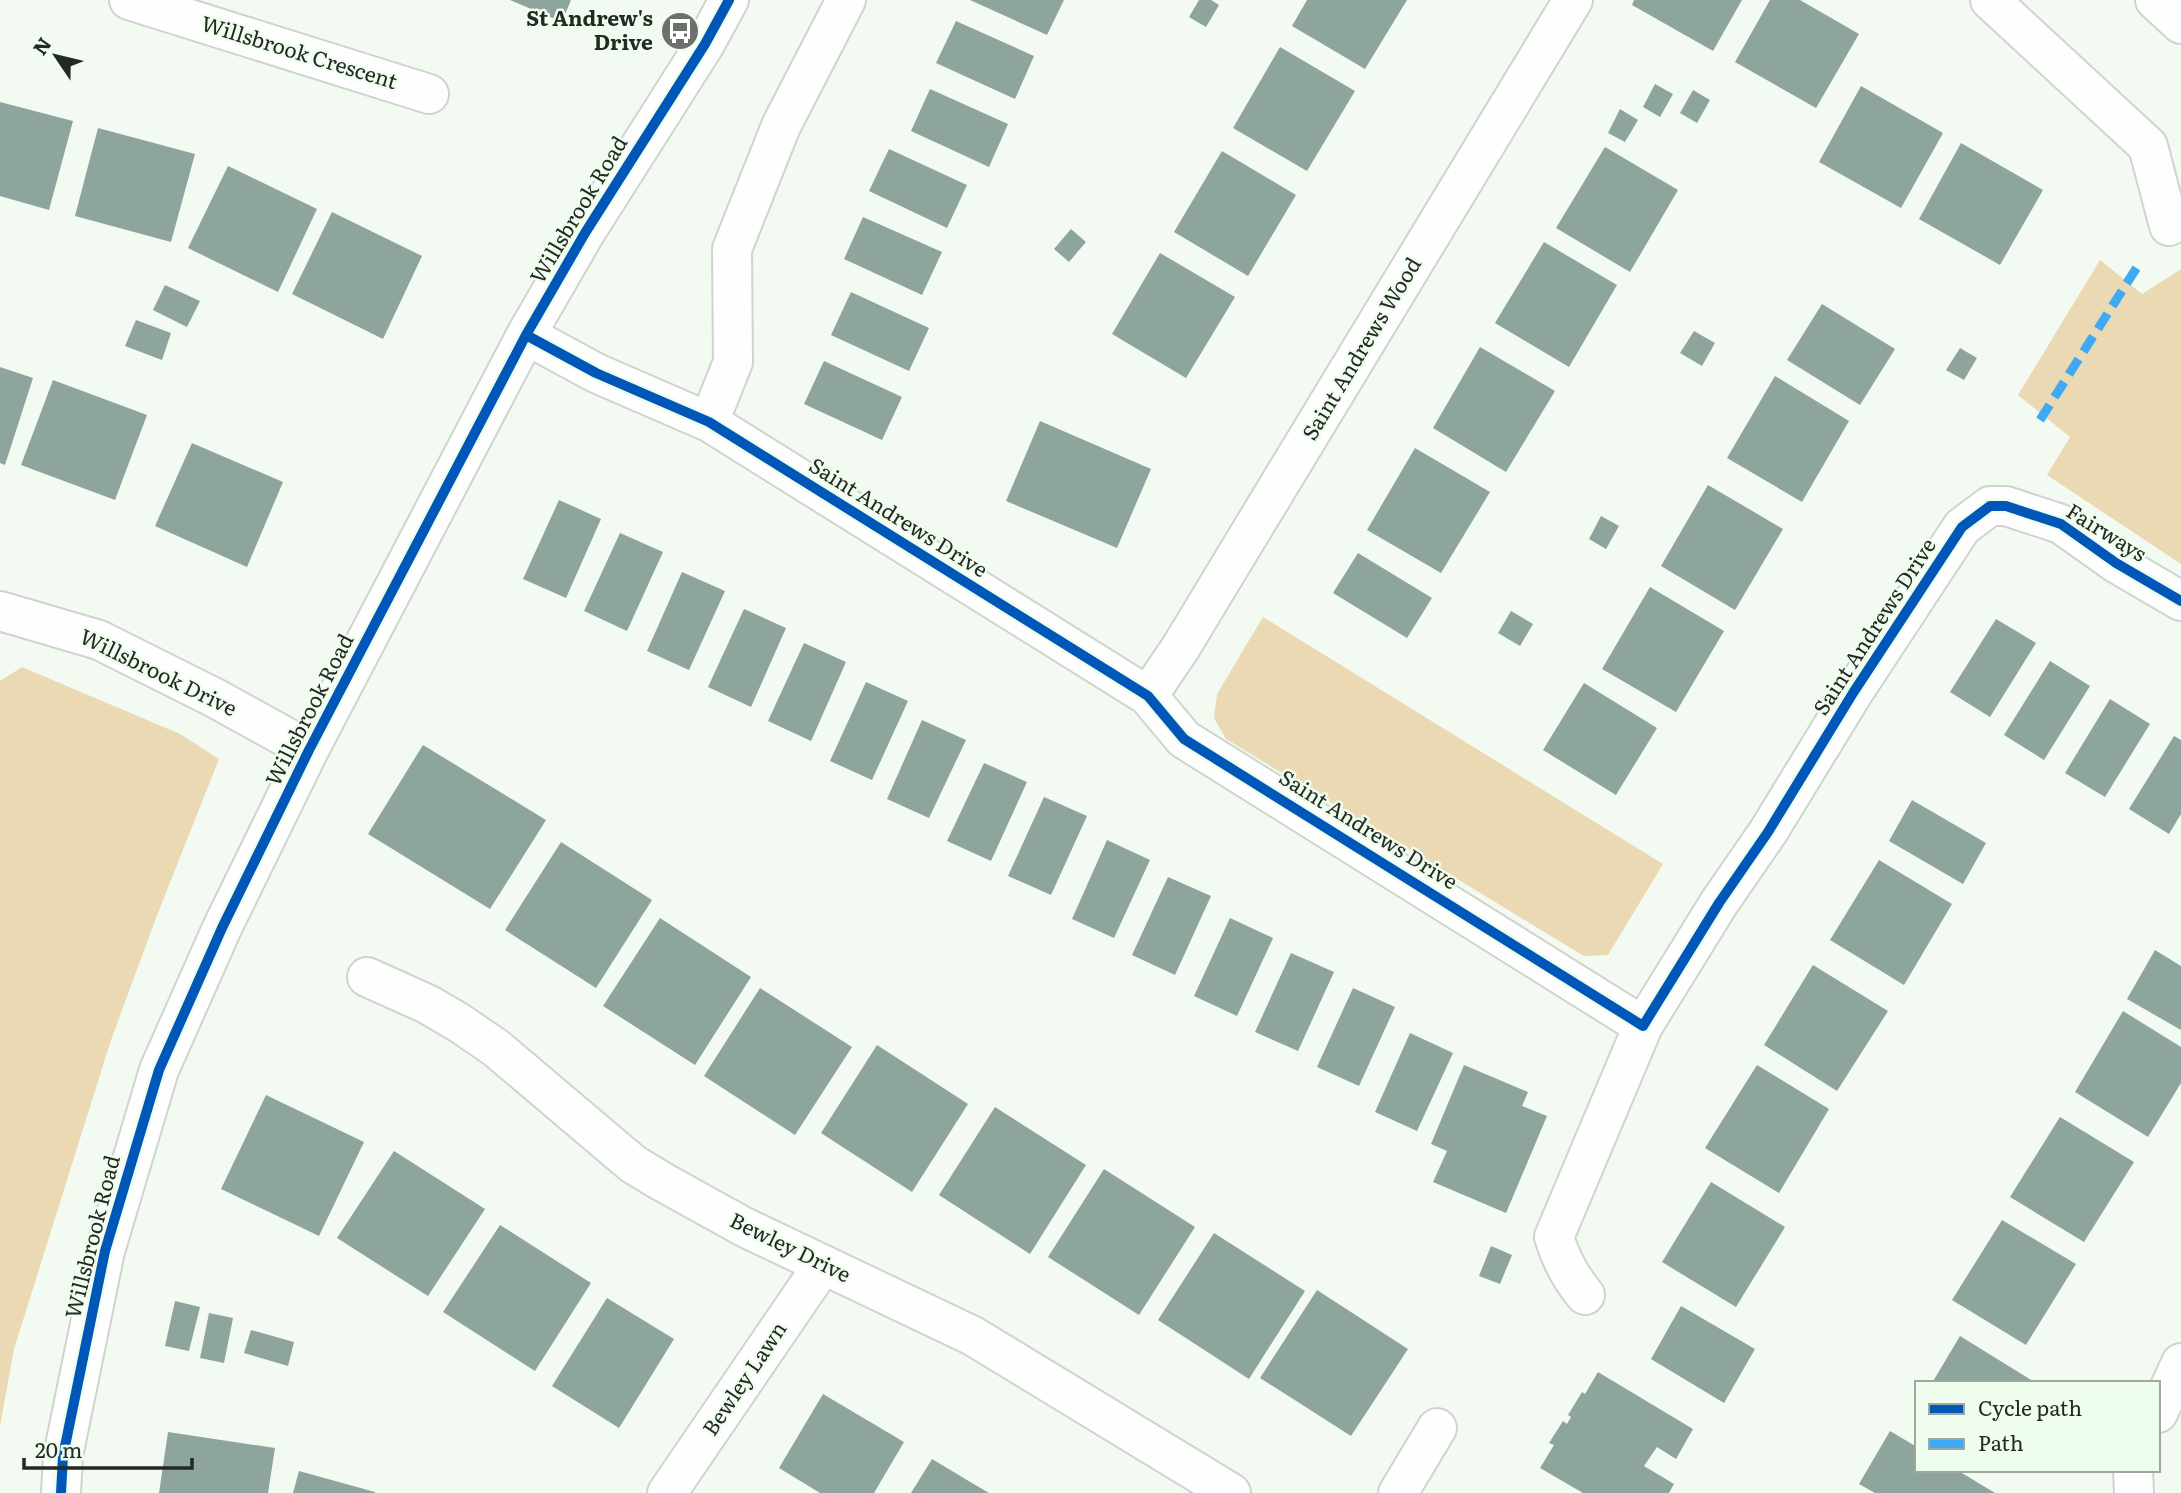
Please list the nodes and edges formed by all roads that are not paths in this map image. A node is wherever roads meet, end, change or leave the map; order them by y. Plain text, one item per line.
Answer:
1 (129, 0) edge
2 (846, 0) edge
3 (1573, 0) edge
4 (1990, 0) edge
5 (2155, 0) edge
6 (723, 7) edge
7 (2181, 24) edge
8 (429, 94) dead end
9 (2169, 226) dead end
10 (526, 335) junction
11 (709, 422) junction
12 (2006, 506) joint
13 (2181, 601) edge
14 (0, 611) edge
15 (1148, 696) junction
16 (309, 750) junction
17 (367, 978) dead end
18 (1643, 1026) junction
19 (822, 1266) junction
20 (1585, 1296) dead end
21 (2181, 1363) edge
22 (2160, 1409) edge
23 (1437, 1428) dead end
24 (2133, 1472) edge
25 (61, 1493) edge
26 (667, 1493) edge
27 (1231, 1493) edge
28 (1398, 1493) edge
29 (2134, 1493) edge

1 - 8 street, Willsbrook Crescent
2 - 11 street
3 - 15 street, Saint Andrews Wood
4 - 9 street
5 - 7 street
6 - 10 street, Willsbrook Road
10 - 11 street, Saint Andrews Drive
10 - 16 street, Willsbrook Road
11 - 15 street, Saint Andrews Drive
12 - 13 street, Fairways
12 - 18 street, Saint Andrews Drive
14 - 16 street, Willsbrook Drive
15 - 18 street, Saint Andrews Drive
16 - 25 street, Willsbrook Road
17 - 19 street, Bewley Drive
18 - 20 street, Saint Andrews Drive
19 - 26 street, Bewley Lawn
19 - 27 street, Bewley Drive
21 - 22 street
23 - 28 street
24 - 29 street

